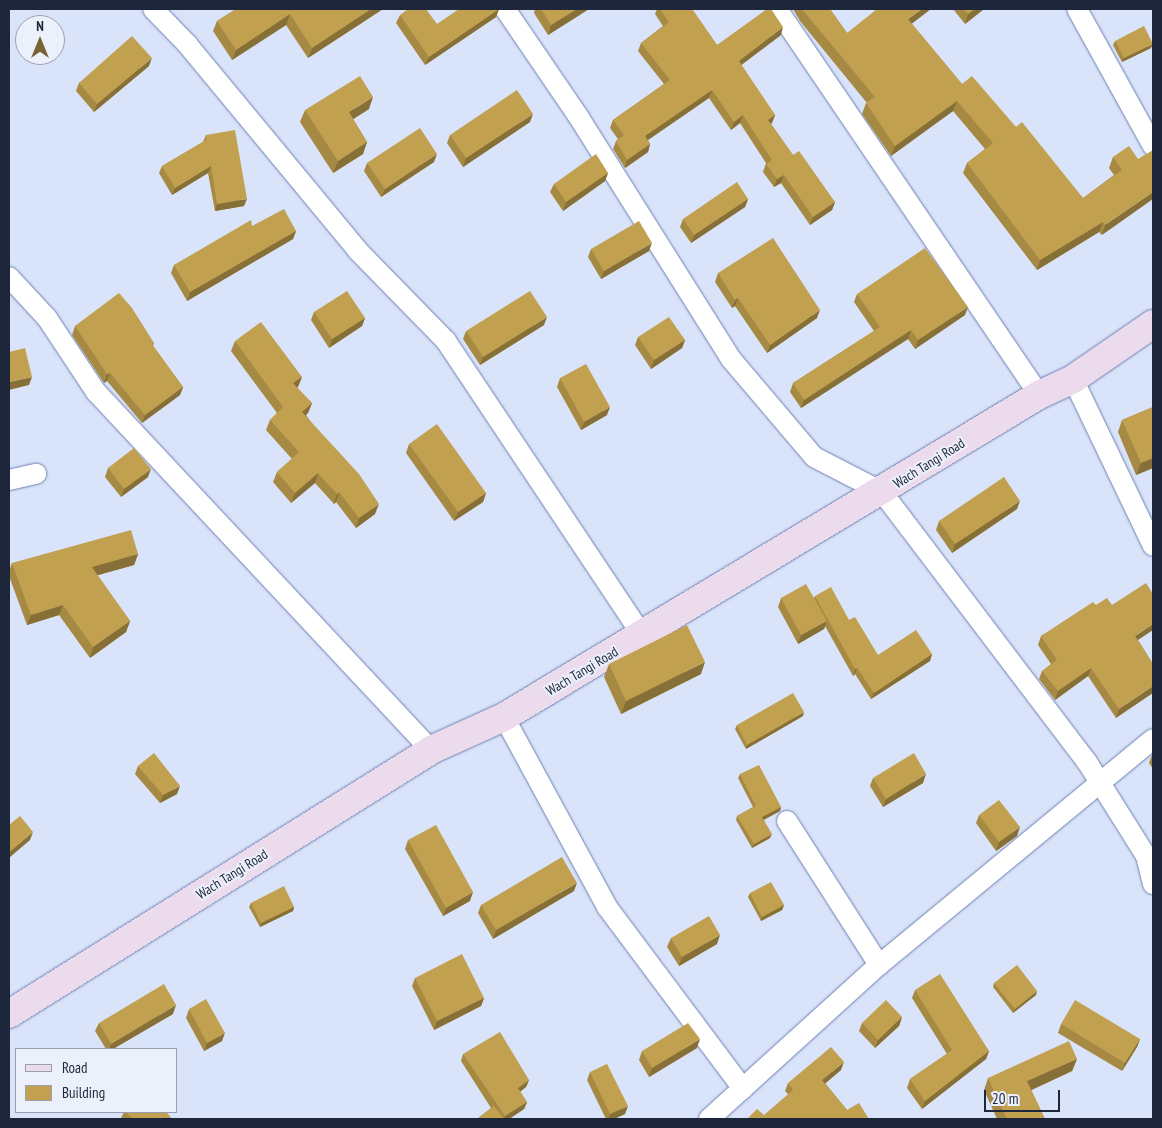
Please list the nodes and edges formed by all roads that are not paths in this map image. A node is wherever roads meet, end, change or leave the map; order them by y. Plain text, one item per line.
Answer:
1 (153, 9) edge
2 (505, 9) edge
3 (777, 9) edge
4 (1077, 9) edge
5 (1153, 146) edge
6 (9, 277) edge
7 (1153, 324) edge
8 (1073, 379) junction
9 (1039, 395) junction
10 (36, 474) dead end
11 (9, 480) edge
12 (882, 492) junction
13 (1153, 546) edge
14 (642, 635) junction
15 (504, 717) junction
16 (1153, 739) edge
17 (431, 750) junction
18 (1102, 785) junction
19 (787, 822) dead end
20 (1153, 884) edge
21 (879, 965) junction
22 (9, 1014) edge
23 (742, 1089) junction
24 (709, 1119) edge

1 - 14 street
2 - 12 street
3 - 9 street
4 - 5 street
6 - 17 street
7 - 8 main road, Wach Tangi Road
8 - 9 main road, Wach Tangi Road
8 - 13 street
9 - 12 main road, Wach Tangi Road
10 - 11 street
12 - 14 main road, Wach Tangi Road
12 - 18 street
14 - 15 main road, Wach Tangi Road
15 - 17 main road, Wach Tangi Road
15 - 23 street
16 - 18 street
17 - 22 main road, Wach Tangi Road
18 - 20 street
18 - 21 street
19 - 21 street
21 - 23 street
23 - 24 street

